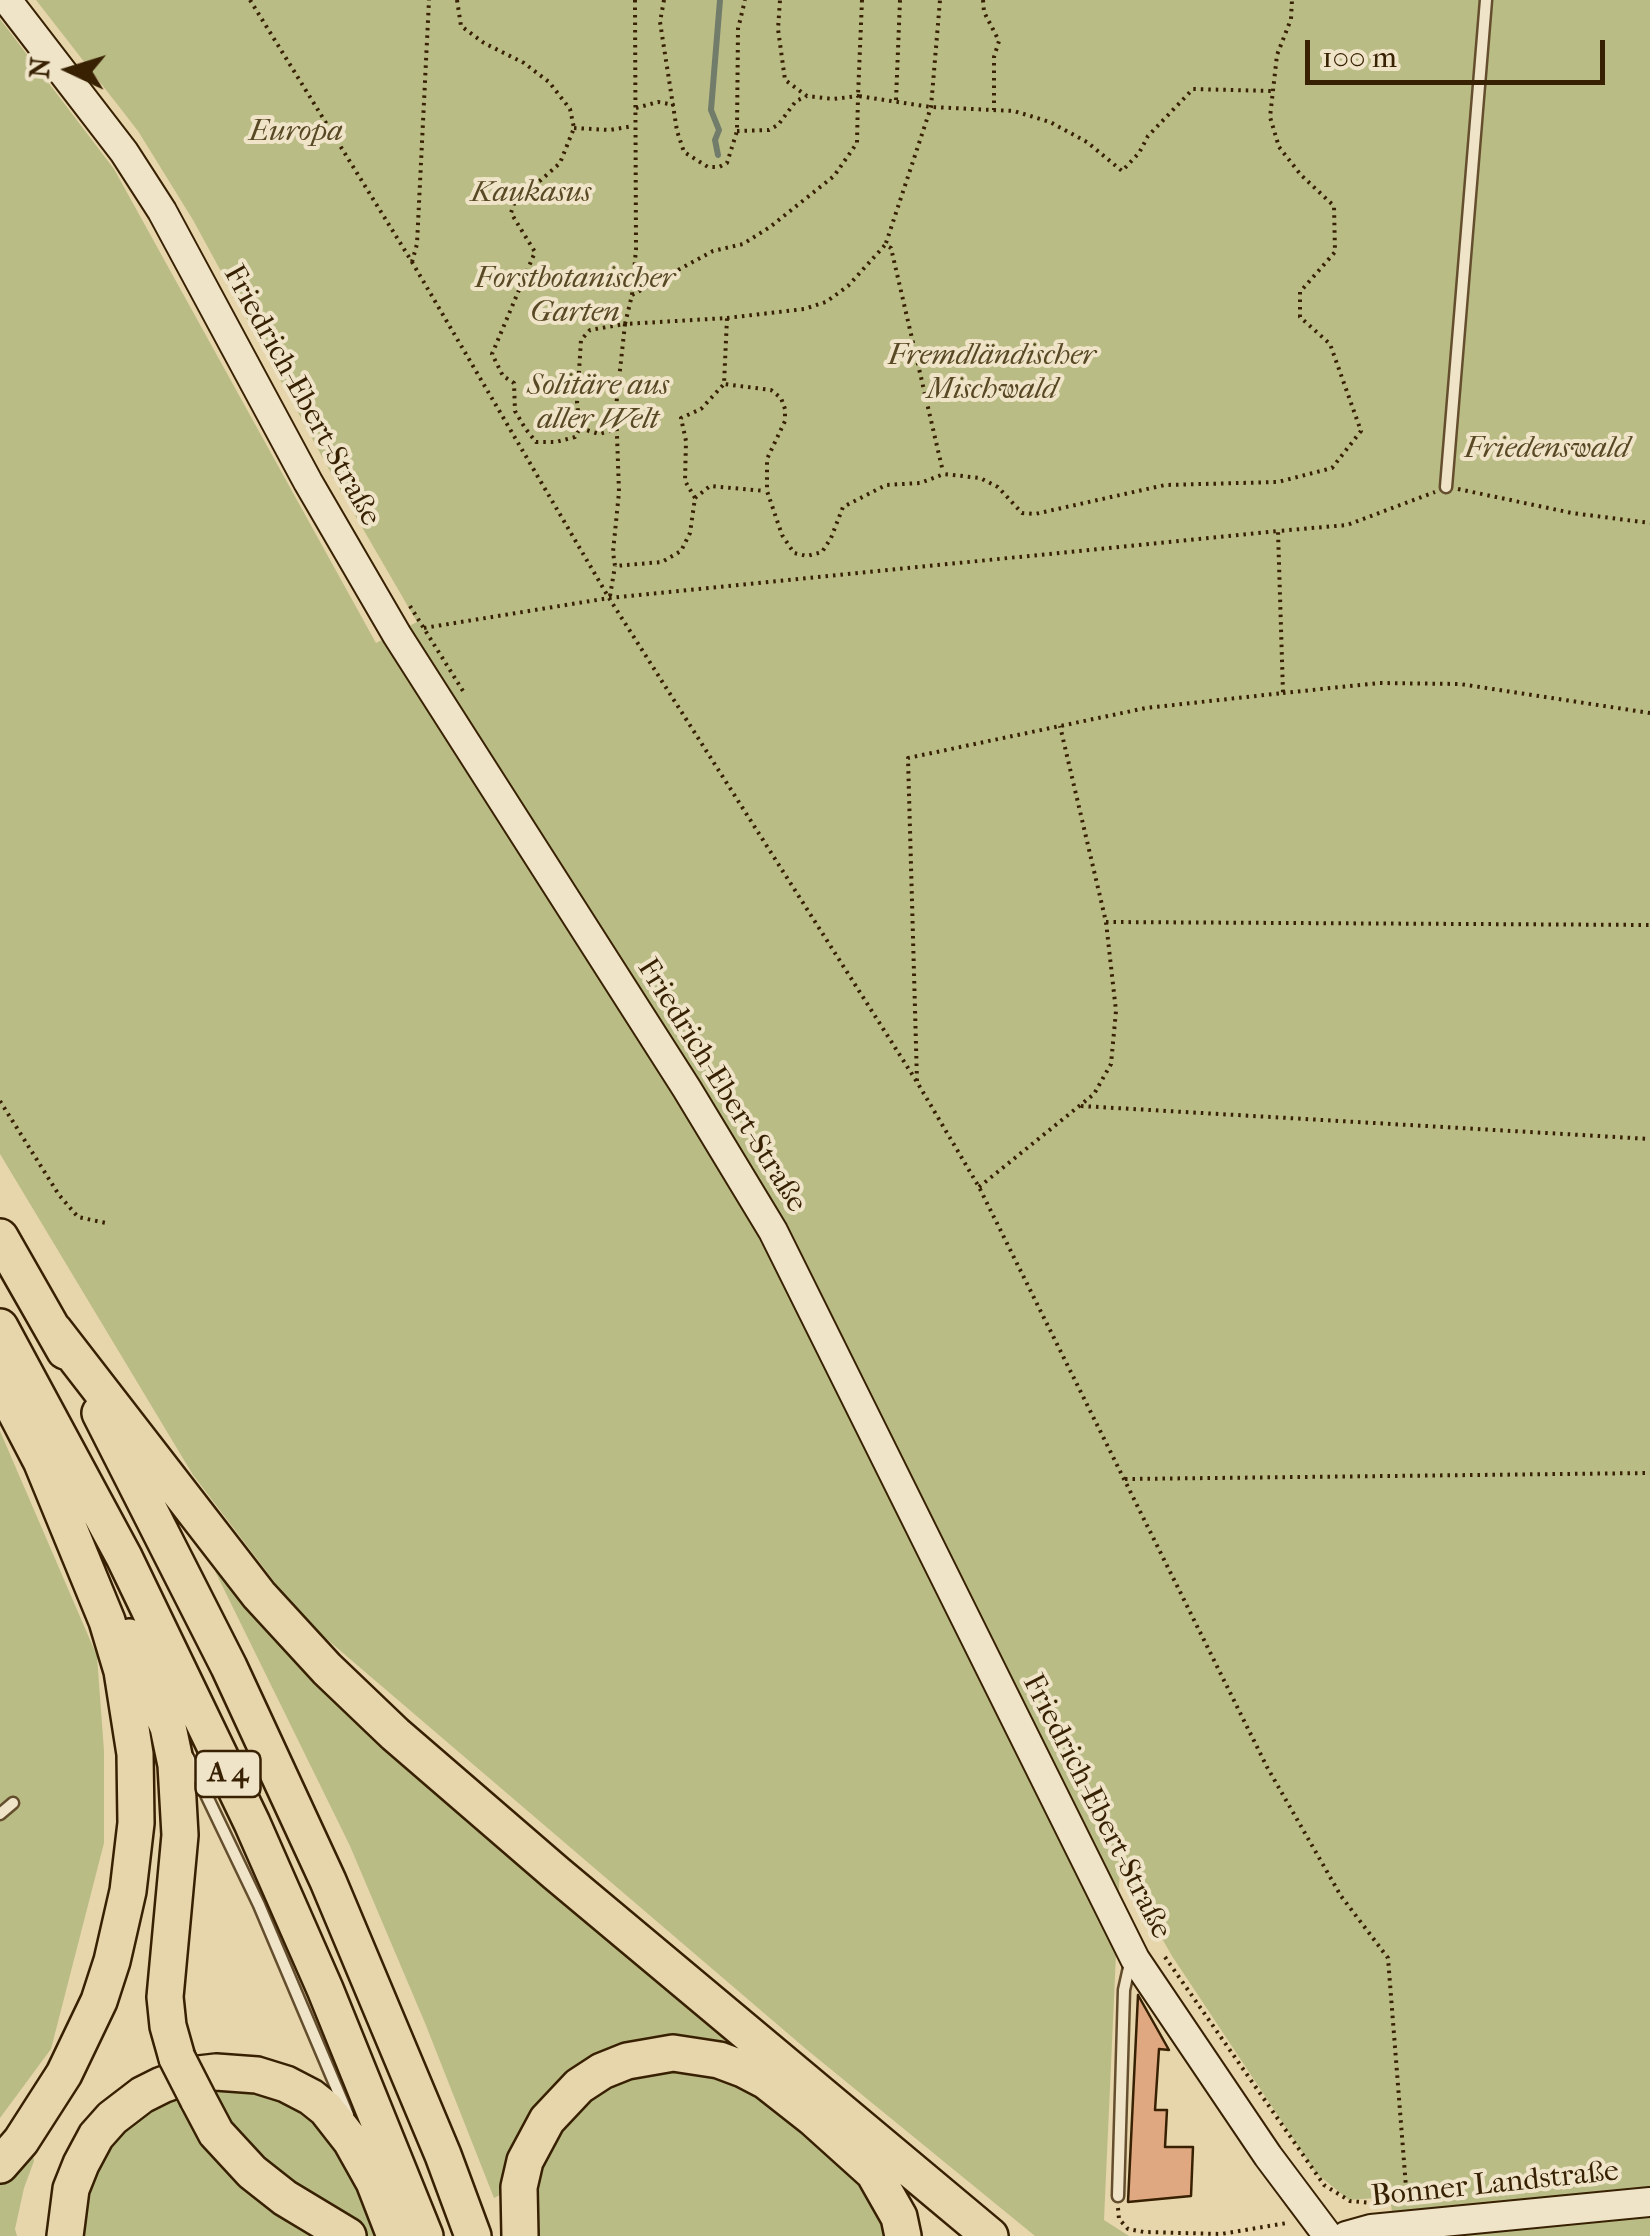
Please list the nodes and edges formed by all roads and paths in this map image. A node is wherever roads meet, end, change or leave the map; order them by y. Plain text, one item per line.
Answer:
1 (7, 0) edge
2 (250, 0) edge
3 (430, 0) edge
4 (457, 0) edge
5 (635, 0) edge
6 (664, 0) edge
7 (745, 0) edge
8 (780, 0) edge
9 (862, 0) edge
10 (900, 0) edge
11 (940, 0) edge
12 (983, 0) edge
13 (1292, 0) edge
14 (1486, 0) edge
15 (1272, 91) junction
16 (807, 96) junction
17 (858, 96) junction
18 (896, 100) junction
19 (674, 105) junction
20 (930, 107) junction
21 (636, 108) junction
22 (994, 110) junction
23 (633, 126) junction
24 (574, 128) junction
25 (737, 132) junction
26 (886, 245) junction
27 (412, 262) junction
28 (632, 295) junction
29 (727, 318) junction
30 (625, 324) junction
31 (724, 384) junction
32 (580, 428) junction
33 (616, 429) junction
34 (944, 474) junction
35 (1446, 487) junction
36 (767, 491) junction
37 (695, 498) junction
38 (1650, 523) edge
39 (1278, 531) junction
40 (616, 566) junction
41 (609, 598) junction
42 (397, 636) junction
43 (1283, 693) junction
44 (1650, 713) edge
45 (1060, 726) junction
46 (1106, 922) junction
47 (1650, 925) edge
48 (917, 1082) junction
49 (0, 1101) edge
50 (1081, 1106) junction
51 (1650, 1139) edge
52 (979, 1188) junction
53 (106, 1223) dead end
54 (0, 1237) edge
55 (0, 1327) edge
56 (54, 1330) junction
57 (0, 1382) edge
58 (40, 1458) junction
59 (1650, 1474) edge
60 (1122, 1479) junction
61 (154, 1689) junction
62 (13, 1803) dead end
63 (0, 1814) edge
64 (1136, 1959) junction
65 (443, 2155) junction
66 (0, 2165) edge
67 (374, 2182) junction
68 (1118, 2196) joint
69 (1408, 2200) dead end
70 (1650, 2202) edge
71 (1307, 2208) junction
72 (66, 2236) edge
73 (348, 2236) edge
74 (395, 2236) edge
75 (425, 2236) edge
76 (473, 2236) edge
77 (489, 2236) edge
78 (520, 2236) edge
79 (903, 2236) edge
80 (990, 2236) edge
81 (1328, 2236) edge
82 (1346, 2236) edge

1 - 42 main road, Friedrich-Ebert-Straße
2 - 27 path
3 - 27 path
4 - 24 path
5 - 21 path
6 - 19 path
7 - 25 path
8 - 16 path
9 - 17 path
10 - 18 path
11 - 20 path
12 - 22 path
13 - 15 path
14 - 35 lane
15 - 22 path
15 - 34 path
16 - 17 path
16 - 25 path
17 - 18 path
17 - 28 path
18 - 20 path
19 - 21 path
19 - 25 path
20 - 22 path
20 - 26 path
21 - 23 path
23 - 24 path
23 - 28 path
24 - 32 path
26 - 29 path
26 - 34 path
27 - 41 path
28 - 30 path
29 - 30 path
29 - 31 path
30 - 32 path
30 - 33 path
31 - 36 path
31 - 37 path
32 - 33 path
33 - 40 path
34 - 36 path
35 - 38 path
35 - 39 path
36 - 37 path
37 - 40 path
39 - 41 path
39 - 43 path
40 - 41 path
41 - 42 path
41 - 48 path
42 - 64 main road, Friedrich-Ebert-Straße
43 - 44 path
43 - 45 path
45 - 46 path
45 - 48 path
46 - 47 path
46 - 50 path
48 - 52 path
49 - 53 path
50 - 51 path
50 - 52 path
52 - 60 path
54 - 56 highway, A 4
55 - 75 highway, A 4
56 - 65 highway, A 4
56 - 80 highway
57 - 58 highway
58 - 61 highway
58 - 66 highway
59 - 60 path
60 - 69 path
61 - 67 lane
61 - 73 highway, bridge
62 - 63 lane
64 - 68 lane
64 - 71 main road, Friedrich-Ebert-Straße
65 - 76 highway, A 4
65 - 77 highway
67 - 72 highway
67 - 74 highway
68 - 71 path
70 - 82 main road, Bonner Landstraße
71 - 81 main road, Friedrich-Ebert-Straße
78 - 79 highway

